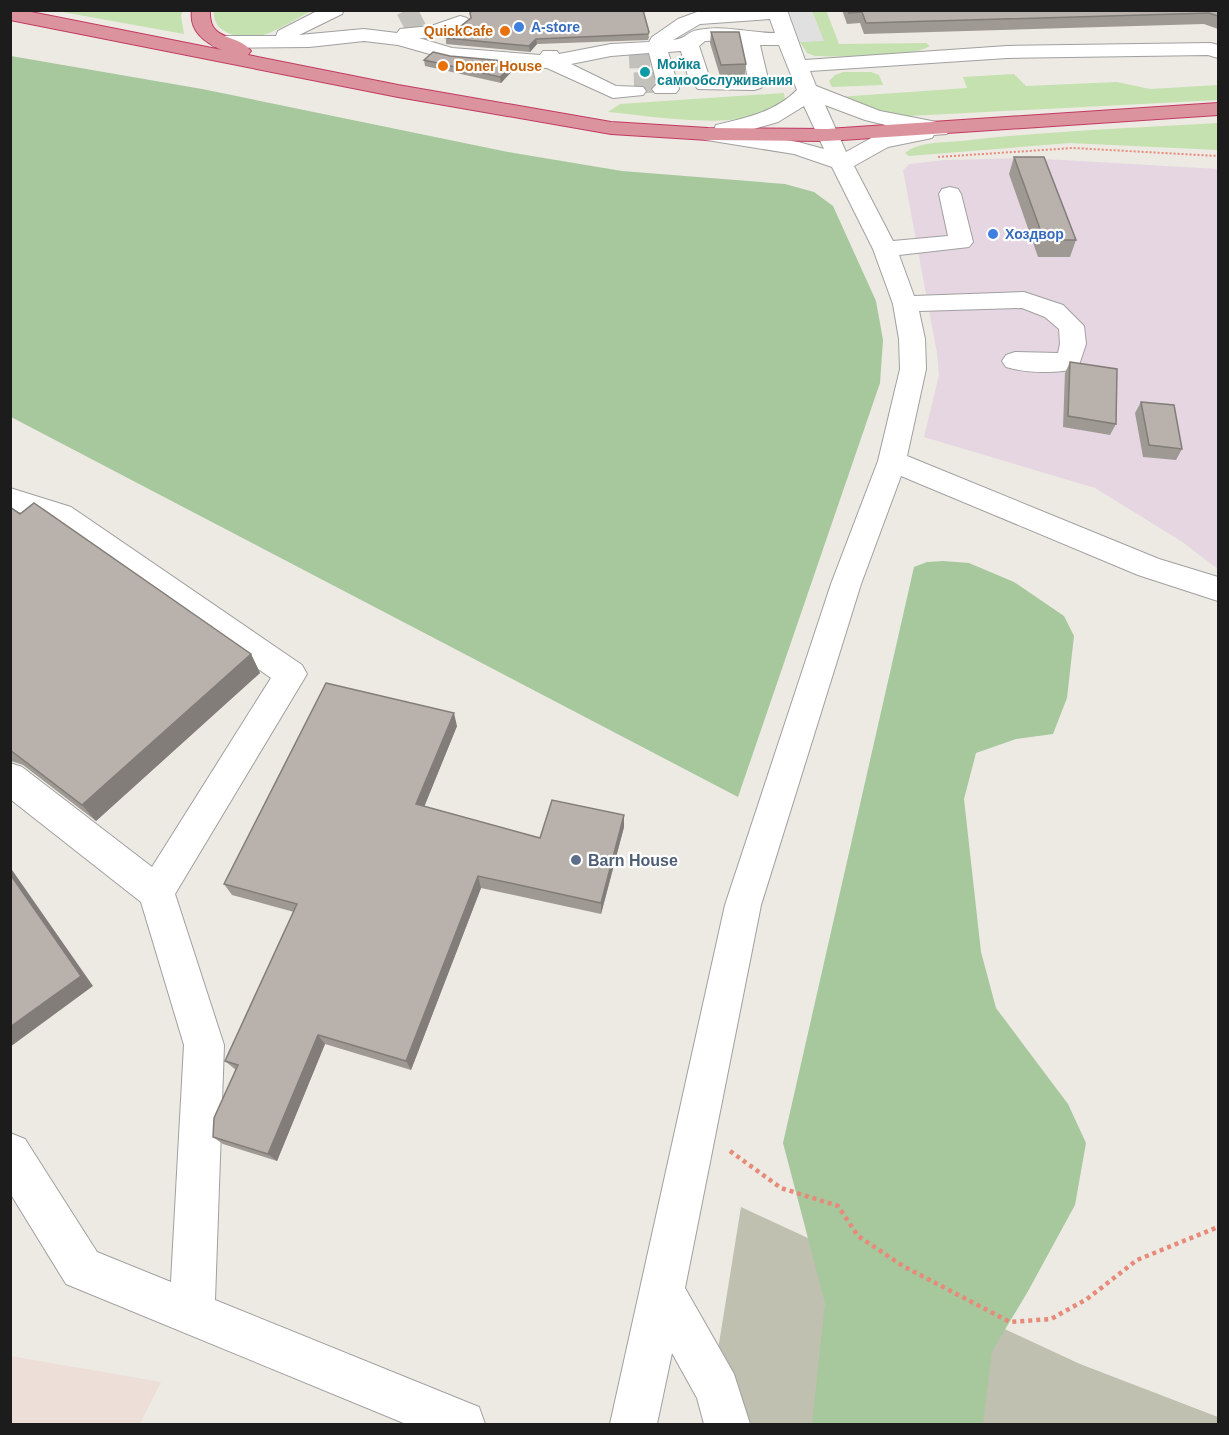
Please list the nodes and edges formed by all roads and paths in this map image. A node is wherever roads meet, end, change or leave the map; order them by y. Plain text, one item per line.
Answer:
1 (201, 10) edge
2 (335, 10) edge
3 (777, 12) edge
4 (10, 14) edge
5 (360, 15) dead end
6 (460, 22) dead end
7 (403, 32) junction
8 (749, 39) junction
9 (786, 39) junction
10 (272, 41) junction
11 (309, 41) junction
12 (220, 42) junction
13 (689, 45) junction
14 (1218, 52) edge
15 (556, 59) junction
16 (799, 66) junction
17 (280, 67) junction
18 (661, 70) junction
19 (809, 90) junction
20 (1218, 110) edge
21 (939, 129) junction
22 (708, 134) junction
23 (835, 149) junction
24 (1218, 156) edge
25 (938, 157) dead end
26 (950, 194) dead end
27 (885, 249) junction
28 (905, 304) junction
29 (1015, 361) dead end
30 (892, 461) junction
31 (10, 498) edge
32 (1218, 589) edge
33 (10, 778) edge
34 (156, 892) junction
35 (695, 1134) junction
36 (10, 1154) edge
37 (1218, 1227) edge
38 (662, 1291) junction
39 (192, 1313) junction
40 (462, 1425) edge
41 (634, 1425) edge
42 (727, 1425) edge

1 - 12 highway
2 - 10 street
3 - 9 street
3 - 18 street
4 - 17 highway
5 - 11 street
6 - 7 street
7 - 11 street
7 - 15 street
8 - 9 street
8 - 13 street
8 - 13 street
9 - 16 street
10 - 11 street
10 - 12 street
12 - 17 highway
13 - 18 street
14 - 16 street
15 - 15 street
15 - 18 street
16 - 19 street
17 - 22 highway
19 - 21 street
19 - 22 street
19 - 23 street
20 - 21 highway
21 - 23 highway
21 - 23 street
22 - 23 highway
22 - 23 street
23 - 27 street
24 - 25 path
26 - 27 street
27 - 28 street
28 - 29 street
28 - 30 street
30 - 32 street
30 - 35 street
31 - 34 street
33 - 34 street
34 - 39 street
35 - 37 path
35 - 38 street
36 - 39 street
38 - 41 street
38 - 42 street
39 - 40 street

